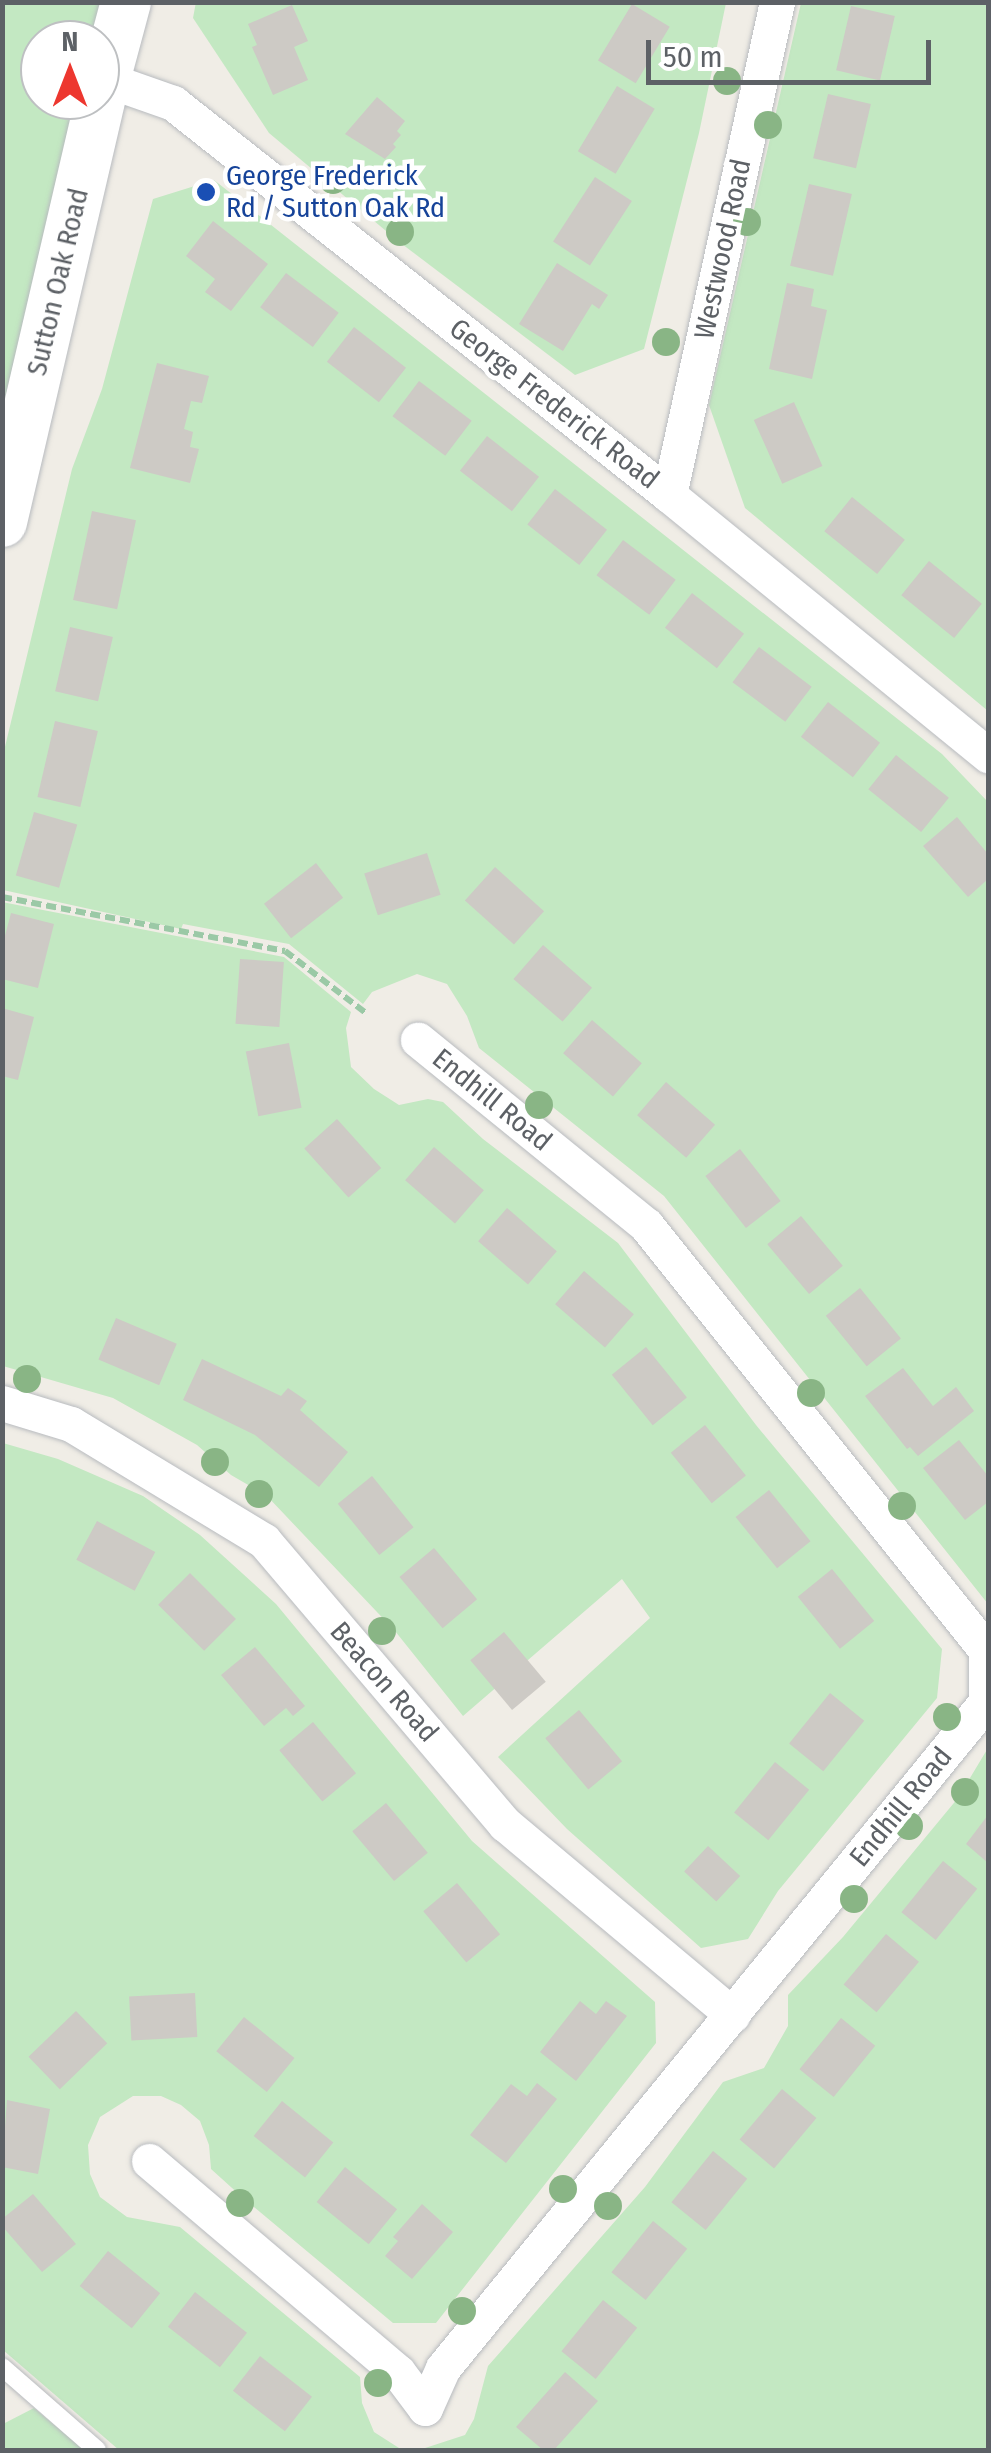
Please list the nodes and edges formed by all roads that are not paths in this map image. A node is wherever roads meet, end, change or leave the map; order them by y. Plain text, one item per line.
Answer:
1 (776, 2) edge
2 (120, 95) edge
3 (95, 120) edge
4 (669, 495) junction
5 (2, 522) edge
6 (988, 755) edge
7 (418, 1040) dead end
8 (2, 1403) edge
9 (733, 2015) junction
10 (149, 2161) dead end
11 (2, 2367) edge
12 (97, 2450) edge

1 - 4 street, Westwood Road
2 - 4 street, George Frederick Road
3 - 5 main road, Sutton Oak Road
4 - 6 street, George Frederick Road
7 - 9 street, Endhill Road
8 - 9 street, Beacon Road
9 - 10 street, Endhill Road
11 - 12 lane

